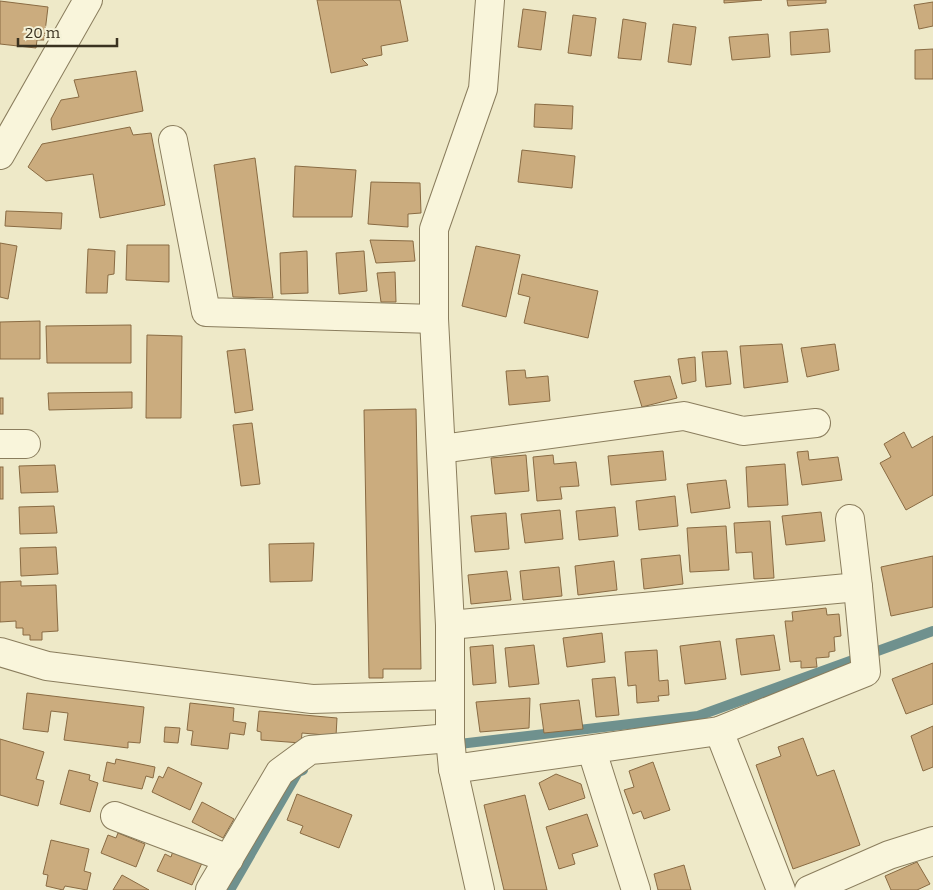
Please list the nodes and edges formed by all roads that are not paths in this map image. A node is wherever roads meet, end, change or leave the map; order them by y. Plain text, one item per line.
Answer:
1 (88, 0) edge
2 (490, 0) edge
3 (172, 140) dead end
4 (0, 155) edge
5 (434, 320) junction
6 (816, 424) dead end
7 (441, 449) junction
8 (850, 520) dead end
9 (858, 587) junction
10 (450, 625) junction
11 (0, 652) edge
12 (450, 695) junction
13 (719, 731) junction
14 (450, 738) junction
15 (592, 751) junction
16 (453, 769) junction
17 (115, 816) dead end
18 (933, 841) edge
19 (229, 859) junction
20 (210, 890) edge
21 (480, 890) edge
22 (636, 890) edge
23 (781, 890) edge
24 (809, 890) edge

1 - 4 street
2 - 5 street
3 - 5 street
5 - 7 street
6 - 7 street
7 - 10 street
8 - 9 street
9 - 10 street
9 - 13 street
10 - 12 street
11 - 12 street
12 - 14 street
13 - 15 street
13 - 23 street
14 - 16 street
14 - 19 street
15 - 16 street
15 - 22 street
16 - 21 street
17 - 19 street
18 - 24 street
19 - 20 street

